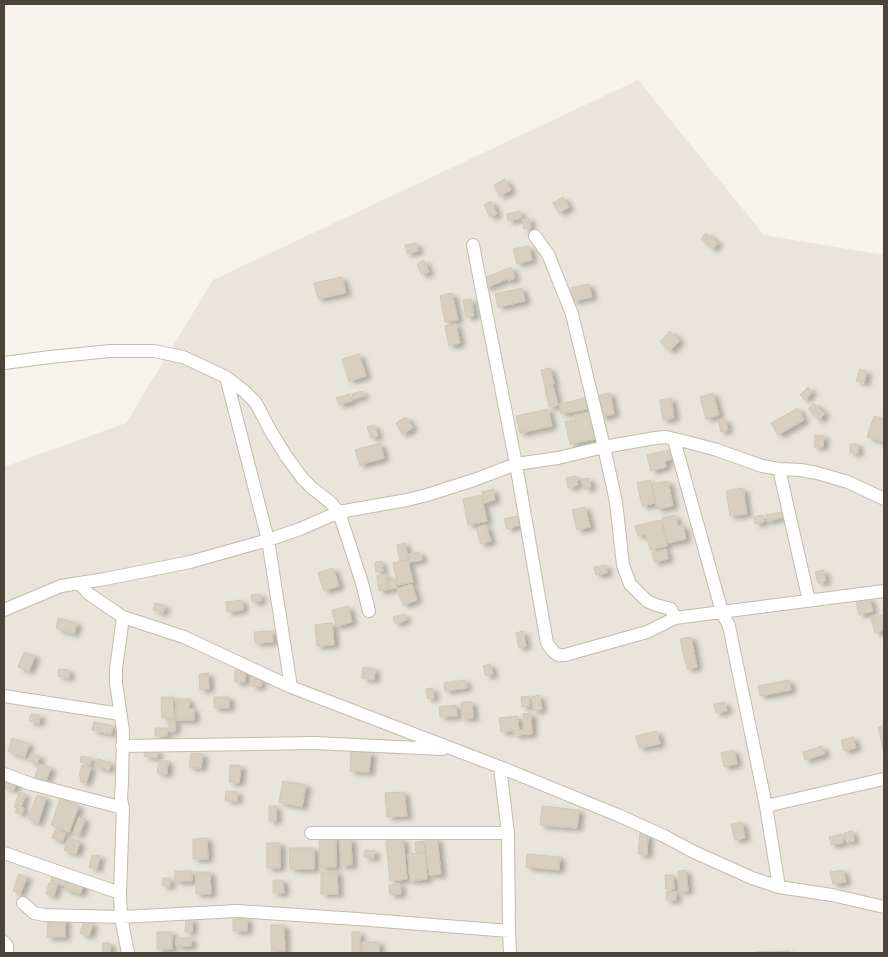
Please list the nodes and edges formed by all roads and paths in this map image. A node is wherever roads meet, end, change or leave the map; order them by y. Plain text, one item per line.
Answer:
1 (535, 236) dead end
2 (473, 245) dead end
3 (4, 364) edge
4 (226, 377) junction
5 (674, 440) junction
6 (604, 447) junction
7 (516, 464) junction
8 (779, 469) junction
9 (884, 499) edge
10 (339, 512) junction
11 (268, 540) junction
12 (104, 579) junction
13 (78, 583) junction
14 (884, 591) edge
15 (809, 601) junction
16 (102, 604) junction
17 (4, 610) edge
18 (369, 610) dead end
19 (722, 612) junction
20 (124, 617) junction
21 (675, 618) junction
22 (291, 686) junction
23 (4, 696) edge
24 (120, 714) junction
25 (122, 746) junction
26 (454, 749) junction
27 (500, 767) junction
28 (4, 774) edge
29 (884, 779) edge
30 (766, 806) junction
31 (123, 808) junction
32 (311, 833) dead end
33 (508, 833) junction
34 (4, 853) edge
35 (779, 887) junction
36 (120, 892) junction
37 (23, 903) dead end
38 (884, 907) edge
39 (121, 917) junction
40 (509, 931) junction
41 (4, 942) edge
42 (7, 953) edge
43 (128, 953) edge
44 (510, 953) edge

1 - 6 street
2 - 7 street
3 - 4 street
4 - 10 street
4 - 11 street
5 - 6 street
5 - 8 street
5 - 19 street
6 - 7 street
6 - 21 street
7 - 10 street
7 - 21 street
8 - 9 street
8 - 15 street
10 - 11 street
10 - 18 street
11 - 12 street
11 - 22 street
12 - 13 street
12 - 16 street
13 - 16 street
13 - 17 street
14 - 15 street
15 - 19 street
16 - 20 street
19 - 21 street
19 - 30 street
20 - 22 street
20 - 24 street
22 - 26 street
23 - 24 street
24 - 25 street
25 - 26 street
25 - 31 street
26 - 27 street
27 - 33 street
27 - 35 street
28 - 31 street
29 - 30 street
30 - 35 street
31 - 36 street
32 - 33 street
33 - 40 street
34 - 36 street
35 - 38 street
36 - 39 street
37 - 39 street
39 - 40 street
39 - 43 street
40 - 44 street
41 - 42 street

